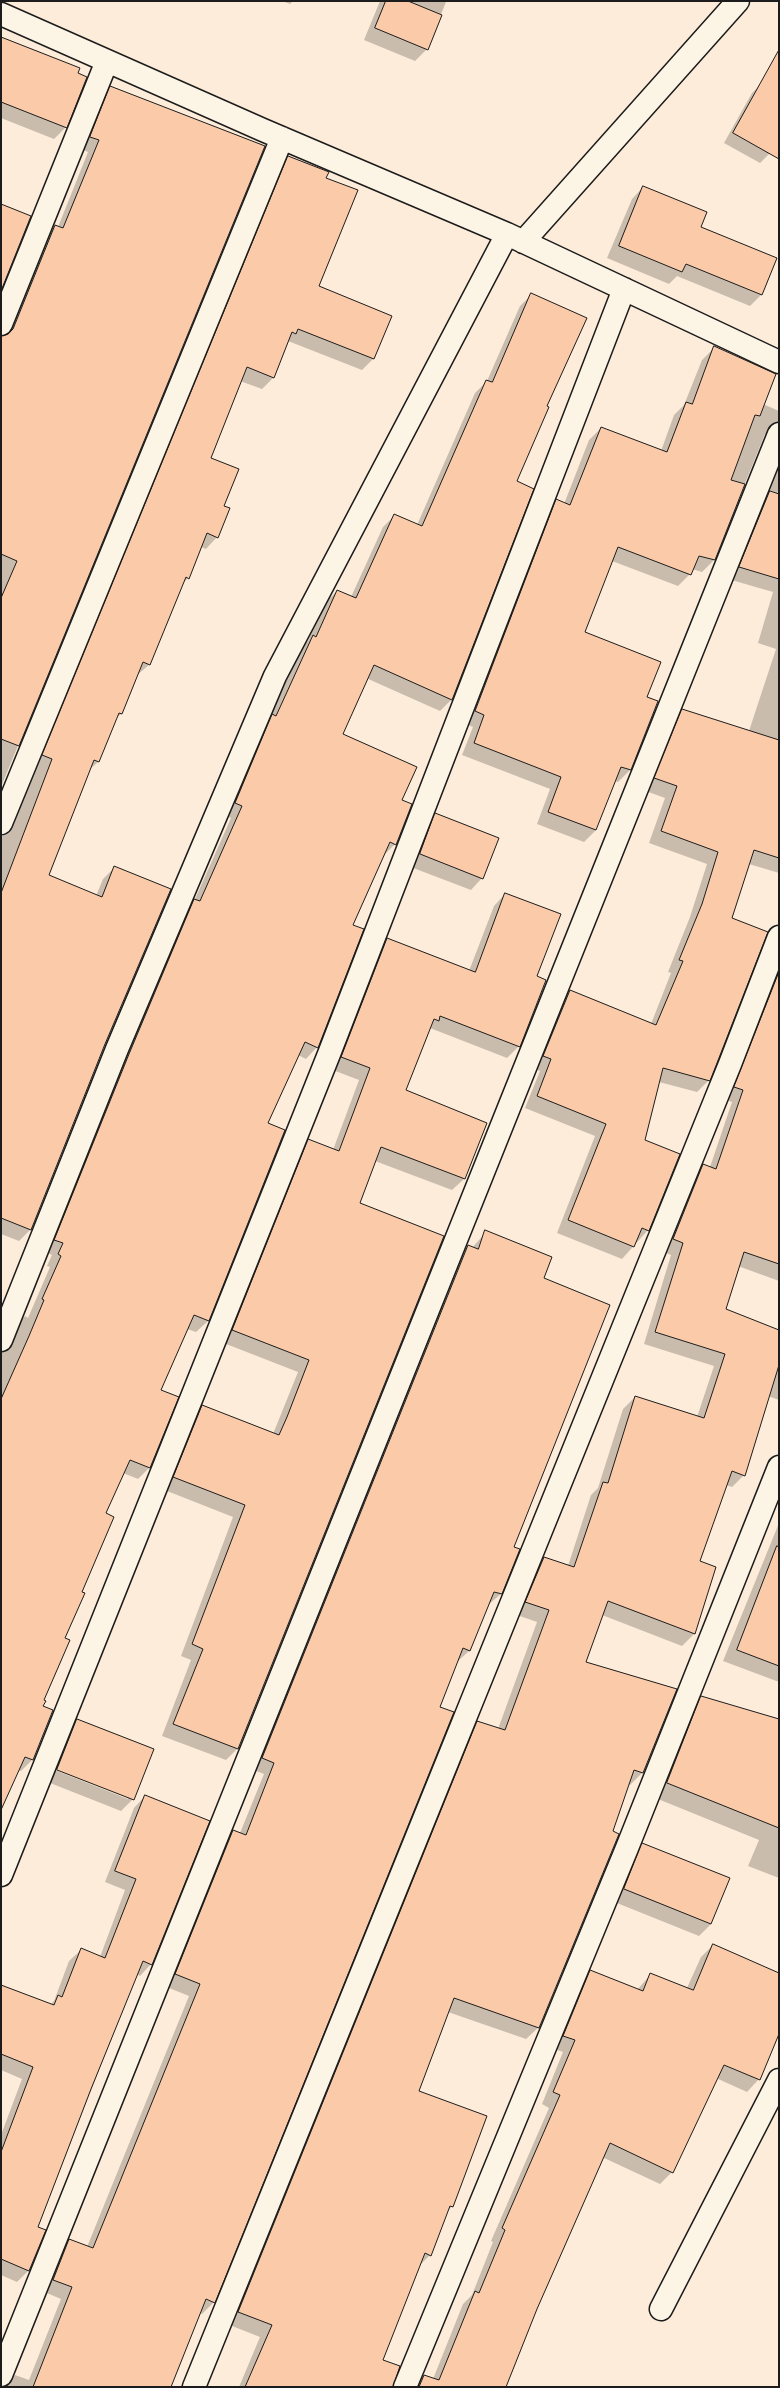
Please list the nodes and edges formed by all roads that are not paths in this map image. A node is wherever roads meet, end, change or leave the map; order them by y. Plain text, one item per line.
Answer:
1 (738, 1) edge
2 (1, 14) edge
3 (107, 61) junction
4 (282, 138) junction
5 (515, 238) junction
6 (624, 289) junction
7 (1, 324) edge
8 (779, 362) edge
9 (779, 434) edge
10 (1, 823) edge
11 (779, 936) edge
12 (1, 1340) edge
13 (779, 1467) edge
14 (1, 1875) edge
15 (779, 2080) edge
16 (661, 2309) dead end
17 (1, 2375) edge
18 (194, 2387) edge
19 (405, 2387) edge

1 - 5 street
2 - 3 street
3 - 4 street
3 - 7 street
4 - 5 street
4 - 10 street
5 - 6 street
5 - 12 street
6 - 8 street
6 - 14 street
9 - 17 street
11 - 18 street
13 - 19 street
15 - 16 street

